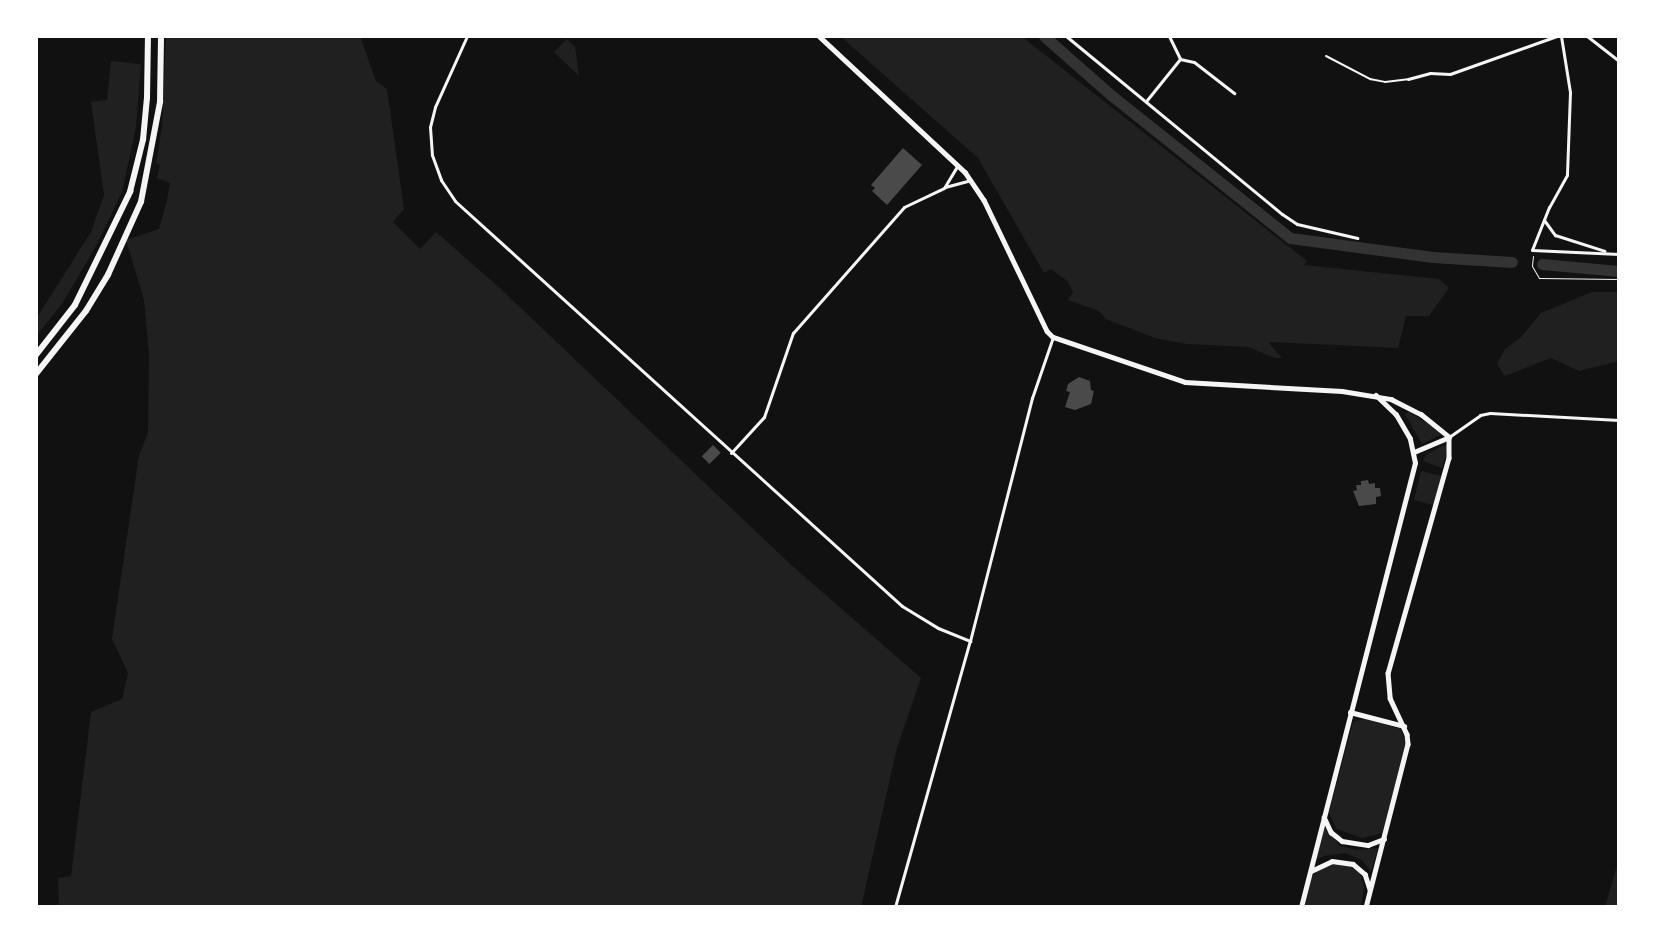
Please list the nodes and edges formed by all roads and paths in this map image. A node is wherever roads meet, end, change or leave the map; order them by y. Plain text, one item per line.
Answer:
1 (148, 36) edge
2 (161, 36) edge
3 (467, 36) edge
4 (819, 36) edge
5 (1066, 36) edge
6 (1169, 36) edge
7 (1557, 36) edge
8 (1561, 36) edge
9 (1587, 36) edge
10 (1326, 56) dead end
11 (1180, 59) junction
12 (1619, 61) edge
13 (1408, 79) joint
14 (1234, 93) dead end
15 (1147, 100) junction
16 (958, 165) junction
17 (971, 180) junction
18 (944, 188) junction
19 (1544, 220) junction
20 (1357, 238) dead end
21 (1535, 251) junction
22 (1610, 253) junction
23 (1619, 254) edge
24 (1619, 279) edge
25 (1053, 337) junction
26 (36, 355) edge
27 (36, 374) edge
28 (1375, 395) junction
29 (1619, 420) edge
30 (1449, 437) junction
31 (1414, 452) junction
32 (731, 453) junction
33 (970, 641) junction
34 (1350, 712) junction
35 (1404, 726) junction
36 (1324, 817) junction
37 (1384, 839) junction
38 (1310, 871) junction
39 (1370, 891) junction
40 (895, 907) edge
41 (1301, 907) edge
42 (1366, 907) edge

1 - 26 main road
2 - 27 main road
3 - 32 street
4 - 16 street
5 - 15 street
6 - 11 street
7 - 13 street
8 - 19 street
9 - 12 street
10 - 13 lane
11 - 14 street
11 - 15 street
15 - 20 street
16 - 17 street
16 - 18 street
17 - 18 street
17 - 25 street
18 - 32 street
19 - 21 street
19 - 22 street
21 - 22 street
21 - 24 path
22 - 23 street
25 - 28 street
25 - 33 street
28 - 30 street
28 - 31 street
29 - 30 street
30 - 31 street
30 - 35 street
31 - 34 street
32 - 33 street
33 - 40 street
34 - 35 street
34 - 36 street
35 - 37 street
36 - 37 street
36 - 38 street
37 - 39 street
38 - 39 street
38 - 41 street
39 - 42 street

